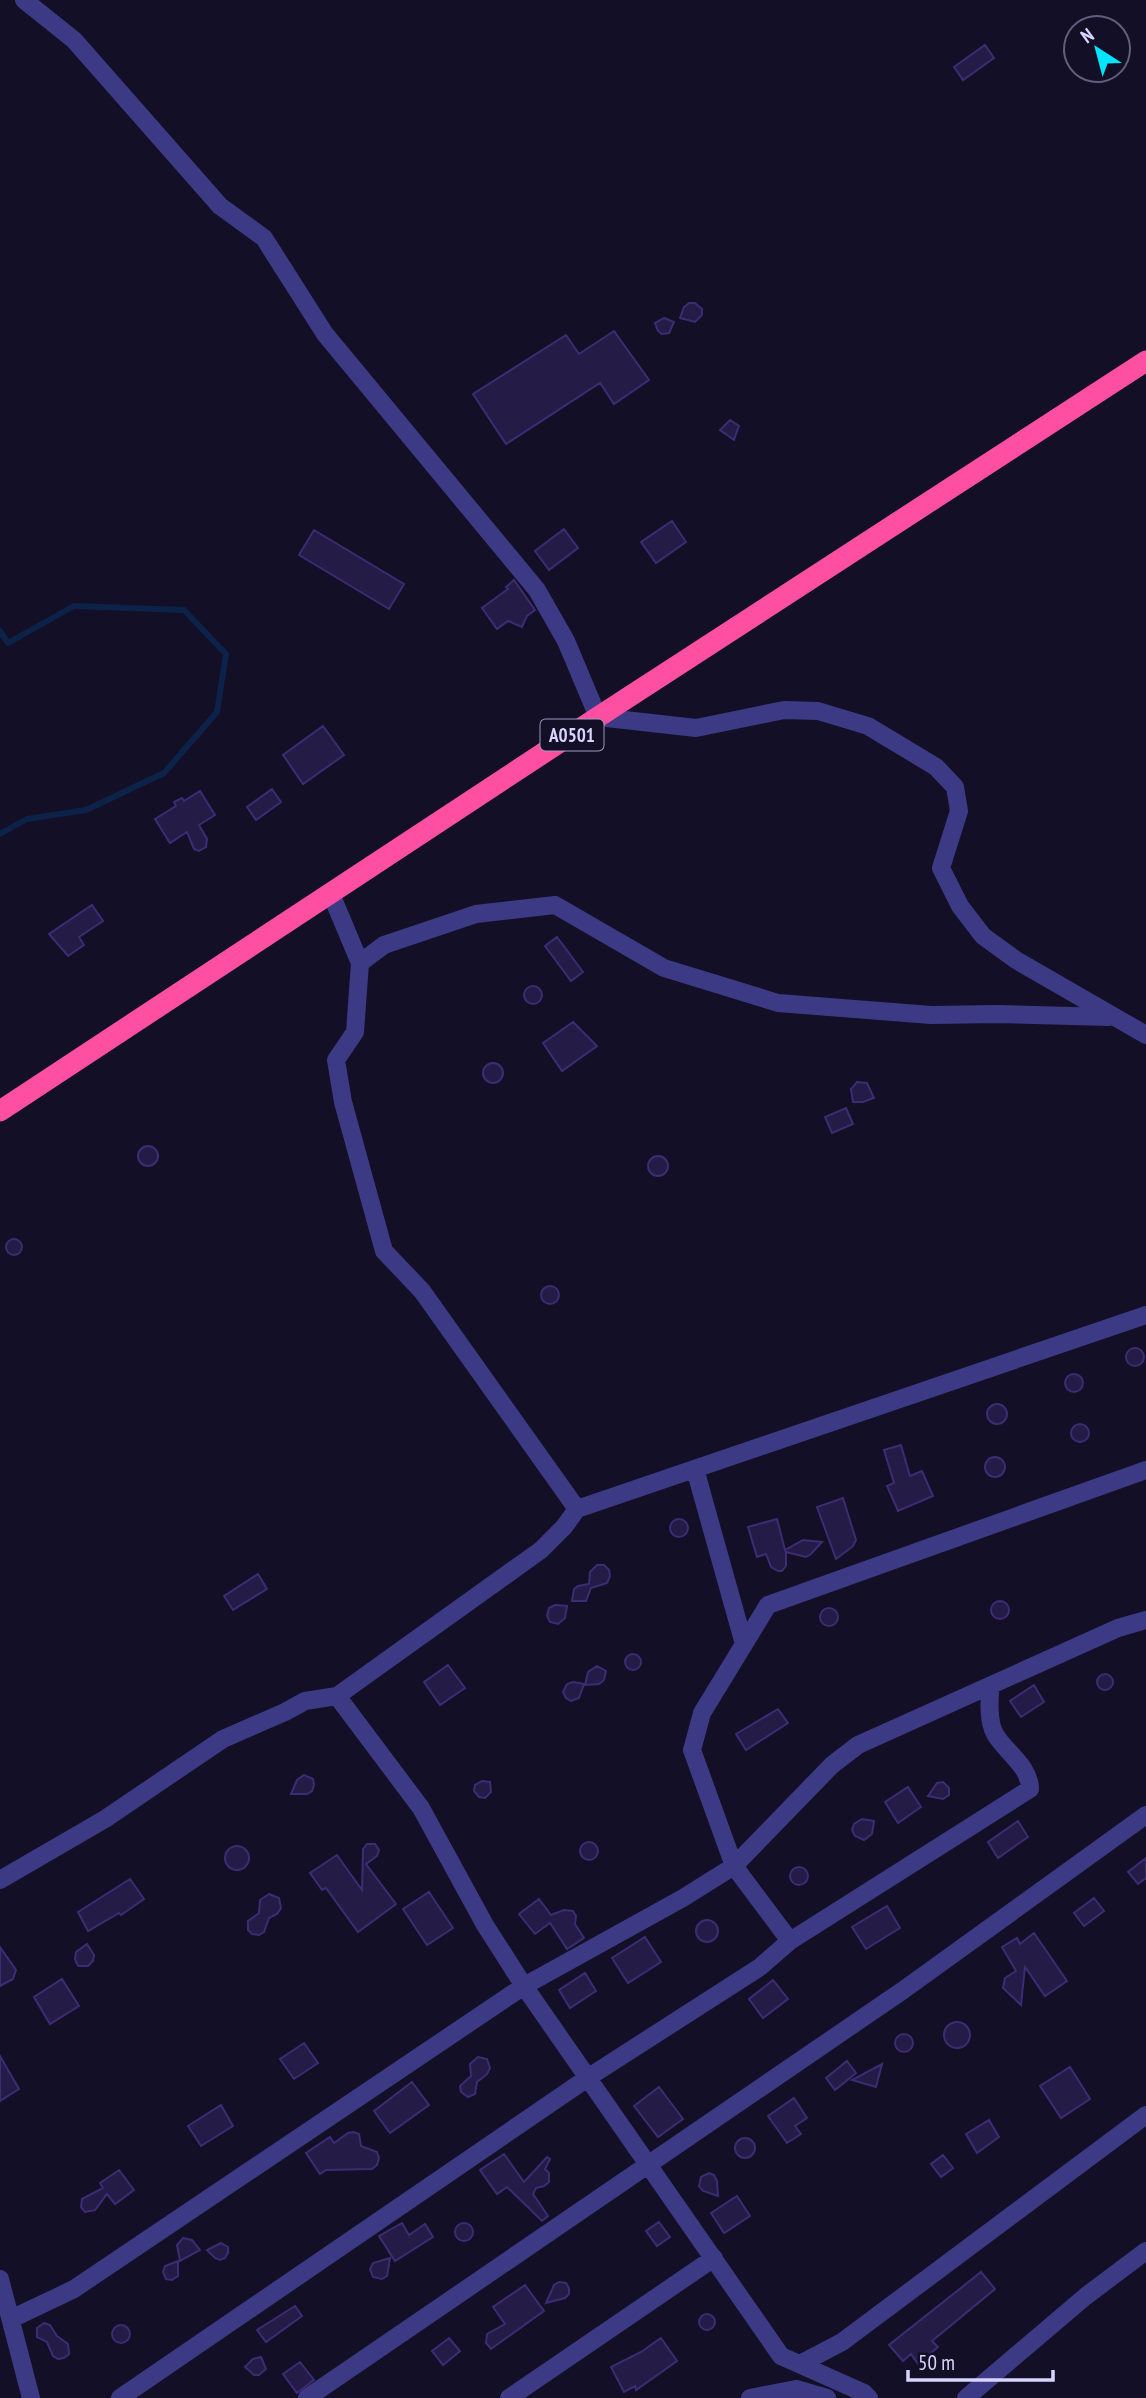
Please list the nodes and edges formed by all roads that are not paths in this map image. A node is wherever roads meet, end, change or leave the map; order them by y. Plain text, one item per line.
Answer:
1 (24, 0) edge
2 (1146, 361) edge
3 (598, 717) junction
4 (331, 894) junction
5 (360, 962) junction
6 (1116, 1017) junction
7 (1146, 1027) edge
8 (1146, 1035) edge
9 (0, 1111) edge
10 (1146, 1315) edge
11 (695, 1469) junction
12 (1146, 1470) edge
13 (578, 1509) junction
14 (1146, 1620) edge
15 (744, 1644) junction
16 (991, 1685) junction
17 (337, 1696) junction
18 (1146, 1815) edge
19 (734, 1866) junction
20 (0, 1880) edge
21 (790, 1941) junction
22 (524, 1986) junction
23 (589, 2077) junction
24 (1146, 2115) edge
25 (649, 2164) junction
26 (1146, 2251) edge
27 (713, 2258) junction
28 (0, 2279) edge
29 (11, 2319) junction
30 (800, 2364) junction
31 (30, 2398) edge
32 (120, 2398) edge
33 (307, 2398) edge
34 (509, 2398) edge
35 (750, 2398) edge
36 (827, 2398) edge
37 (869, 2398) edge
38 (966, 2398) edge

1 - 3 street
2 - 3 highway, A0501
3 - 4 highway, A0501
3 - 6 street
4 - 5 street
4 - 9 highway, A0501
5 - 6 street
5 - 13 street
6 - 7 street
6 - 8 street
10 - 11 street
11 - 13 street
11 - 15 street
12 - 15 street
13 - 17 street
14 - 16 street
15 - 19 street
16 - 19 street
16 - 21 street
17 - 20 street
17 - 22 street
18 - 25 street
19 - 21 street
19 - 22 street
21 - 23 street
22 - 23 street
22 - 29 street
23 - 25 street
23 - 32 street
24 - 30 street
25 - 27 street
25 - 33 street
26 - 38 street
27 - 30 street
27 - 34 street
28 - 29 street
29 - 31 street
30 - 37 street
35 - 36 street

